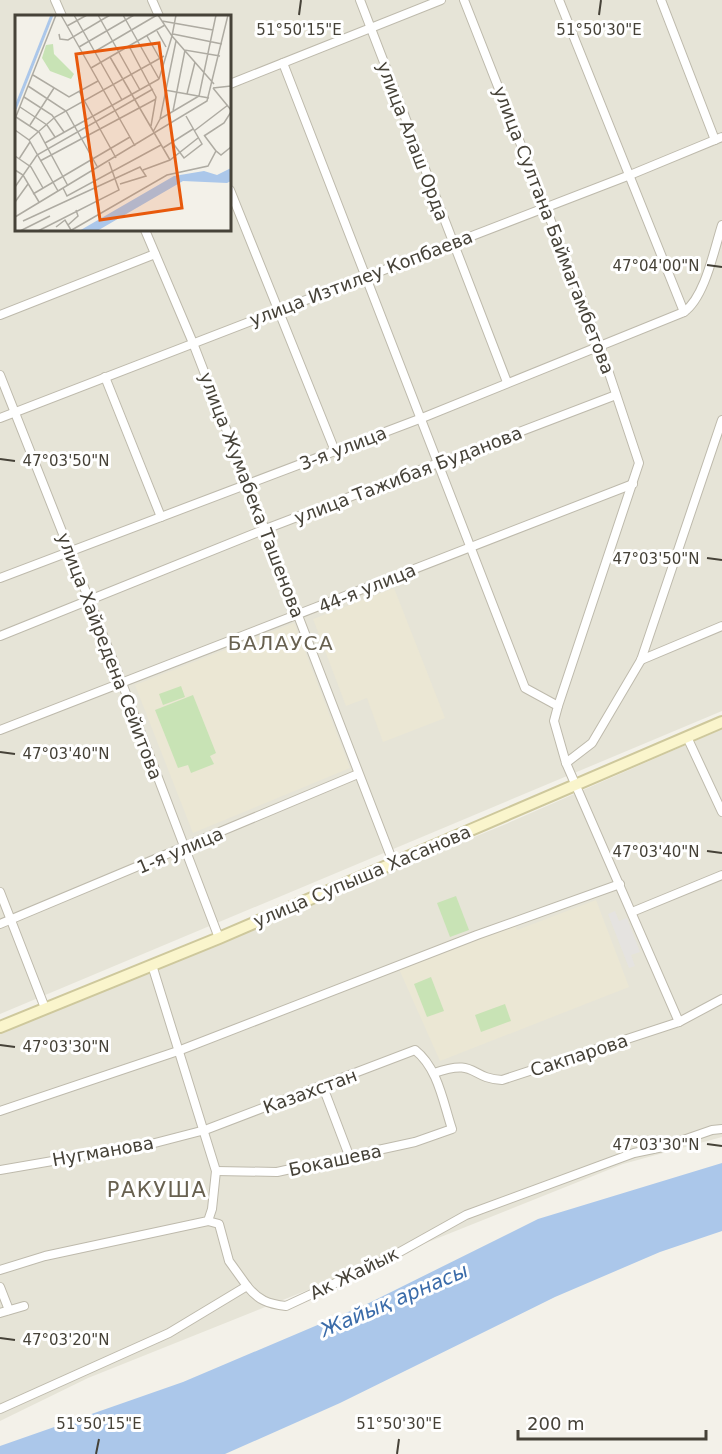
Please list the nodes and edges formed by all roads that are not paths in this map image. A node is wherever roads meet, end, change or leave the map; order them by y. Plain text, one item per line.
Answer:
1 (55, 0) edge
2 (152, 0) edge
3 (360, 0) edge
4 (441, 0) edge
5 (464, 0) edge
6 (559, 0) edge
7 (661, 0) edge
8 (62, 15) edge
9 (159, 15) edge
10 (370, 28) junction
11 (283, 63) junction
12 (231, 84) edge
13 (718, 138) edge
14 (630, 175) junction
15 (231, 192) edge
16 (546, 206) junction
17 (722, 225) edge
18 (145, 231) edge
19 (452, 242) junction
20 (154, 254) junction
21 (367, 276) junction
22 (278, 310) junction
23 (684, 312) junction
24 (0, 315) edge
25 (193, 343) junction
26 (600, 346) junction
27 (0, 375) edge
28 (105, 377) junction
29 (507, 382) junction
30 (616, 395) junction
31 (14, 413) junction
32 (0, 418) edge
33 (422, 418) junction
34 (722, 420) edge
35 (335, 451) junction
36 (440, 464) junction
37 (633, 484) junction
38 (247, 485) junction
39 (161, 517) junction
40 (263, 530) junction
41 (471, 546) junction
42 (69, 552) junction
43 (0, 578) edge
44 (89, 601) junction
45 (299, 616) junction
46 (722, 626) edge
47 (0, 636) edge
48 (641, 660) junction
49 (122, 683) junction
50 (558, 706) junction
51 (722, 722) edge
52 (0, 730) edge
53 (687, 737) junction
54 (566, 763) junction
55 (358, 774) junction
56 (576, 784) junction
57 (722, 812) edge
58 (185, 848) junction
59 (393, 862) junction
60 (722, 875) edge
61 (620, 884) junction
62 (0, 892) edge
63 (632, 912) junction
64 (11, 919) junction
65 (0, 924) edge
66 (219, 938) junction
67 (152, 965) junction
68 (722, 999) edge
69 (45, 1008) junction
70 (679, 1022) junction
71 (0, 1027) edge
72 (178, 1051) junction
73 (434, 1073) junction
74 (323, 1087) junction
75 (0, 1111) edge
76 (722, 1129) edge
77 (205, 1130) junction
78 (350, 1158) junction
79 (0, 1170) edge
80 (216, 1171) junction
81 (207, 1221) junction
82 (0, 1270) edge
83 (247, 1286) junction
84 (0, 1287) edge
85 (24, 1306) dead end
86 (9, 1310) junction
87 (0, 1313) edge
88 (0, 1409) edge

1 - 8 street
2 - 9 street
3 - 10 street, улица Алаш Орда
4 - 10 street
5 - 16 street, улица Султана Баймагамбетова
6 - 14 street
7 - 13 street
10 - 11 street
10 - 19 street, улица Алаш Орда
11 - 12 street
11 - 21 street
13 - 14 street, улица Изтилеу Копбаева
14 - 16 street, улица Изтилеу Копбаева
14 - 23 street
15 - 22 street
16 - 19 street, улица Изтилеу Копбаева
16 - 26 street, улица Султана Баймагамбетова
17 - 23 street
18 - 20 street, улица Жумабека Ташенова
19 - 21 street, улица Изтилеу Копбаева
19 - 29 street, улица Алаш Орда
20 - 24 street
20 - 25 street, улица Жумабека Ташенова
21 - 22 street, улица Изтилеу Копбаева
21 - 33 street
22 - 25 street, улица Изтилеу Копбаева
22 - 35 street
23 - 26 street, 3-я улица
25 - 28 street, улица Изтилеу Копбаева
25 - 38 street, улица Жумабека Ташенова
26 - 29 street, 3-я улица
26 - 30 street, улица Султана Баймагамбетова
27 - 31 street, улица Хайредена Сейитова
28 - 31 street, улица Изтилеу Копбаева
28 - 39 street
29 - 33 street, 3-я улица
30 - 36 street, улица Тажибая Буданова
30 - 37 street, улица Султана Баймагамбетова
31 - 32 street, улица Изтилеу Копбаева
31 - 42 street, улица Хайредена Сейитова
33 - 35 street, 3-я улица
33 - 36 street
34 - 48 street
35 - 38 street, 3-я улица
36 - 40 street, улица Тажибая Буданова
36 - 41 street
37 - 41 street, 44-я улица
37 - 50 street
38 - 39 street, 3-я улица
38 - 40 street, улица Жумабека Ташенова
39 - 42 street, 3-я улица
40 - 44 street, улица Тажибая Буданова
40 - 45 street, улица Жумабека Ташенова
41 - 45 street, 44-я улица
41 - 50 street
42 - 43 street, 3-я улица
42 - 44 street, улица Хайредена Сейитова
44 - 47 street, улица Тажибая Буданова
44 - 49 street, улица Хайредена Сейитова
45 - 49 street, 44-я улица
45 - 55 street, улица Жумабека Ташенова
46 - 48 street
48 - 54 street
49 - 52 street, 44-я улица
49 - 58 street, улица Хайредена Сейитова
50 - 54 street
51 - 53 street, улица Супыша Хасанова
53 - 56 street, улица Супыша Хасанова
53 - 57 street
54 - 56 street
55 - 58 street, 1-я улица
55 - 59 street, улица Жумабека Ташенова
56 - 59 street, улица Супыша Хасанова
56 - 61 street
58 - 64 street, 1-я улица
58 - 66 street, улица Хайредена Сейитова
59 - 66 street, улица Супыша Хасанова
60 - 63 street
61 - 63 street
61 - 72 street
62 - 64 street
63 - 70 street
64 - 65 street, 1-я улица
64 - 69 street
66 - 67 street, улица Супыша Хасанова
67 - 69 street, улица Супыша Хасанова
67 - 72 street
68 - 70 street, Сакпарова
69 - 71 street, улица Супыша Хасанова
70 - 73 street, Сакпарова
72 - 75 street
72 - 77 street
73 - 74 street, Казахстан
73 - 78 street, Бокашева
74 - 77 street, Казахстан
74 - 78 street
76 - 83 street, Ак Жайык
77 - 79 street, Нугманова
77 - 80 street
78 - 80 street, Бокашева
80 - 81 street
81 - 82 street
81 - 83 street, Ак Жайык
83 - 88 street
84 - 86 street
85 - 86 street
86 - 87 street

